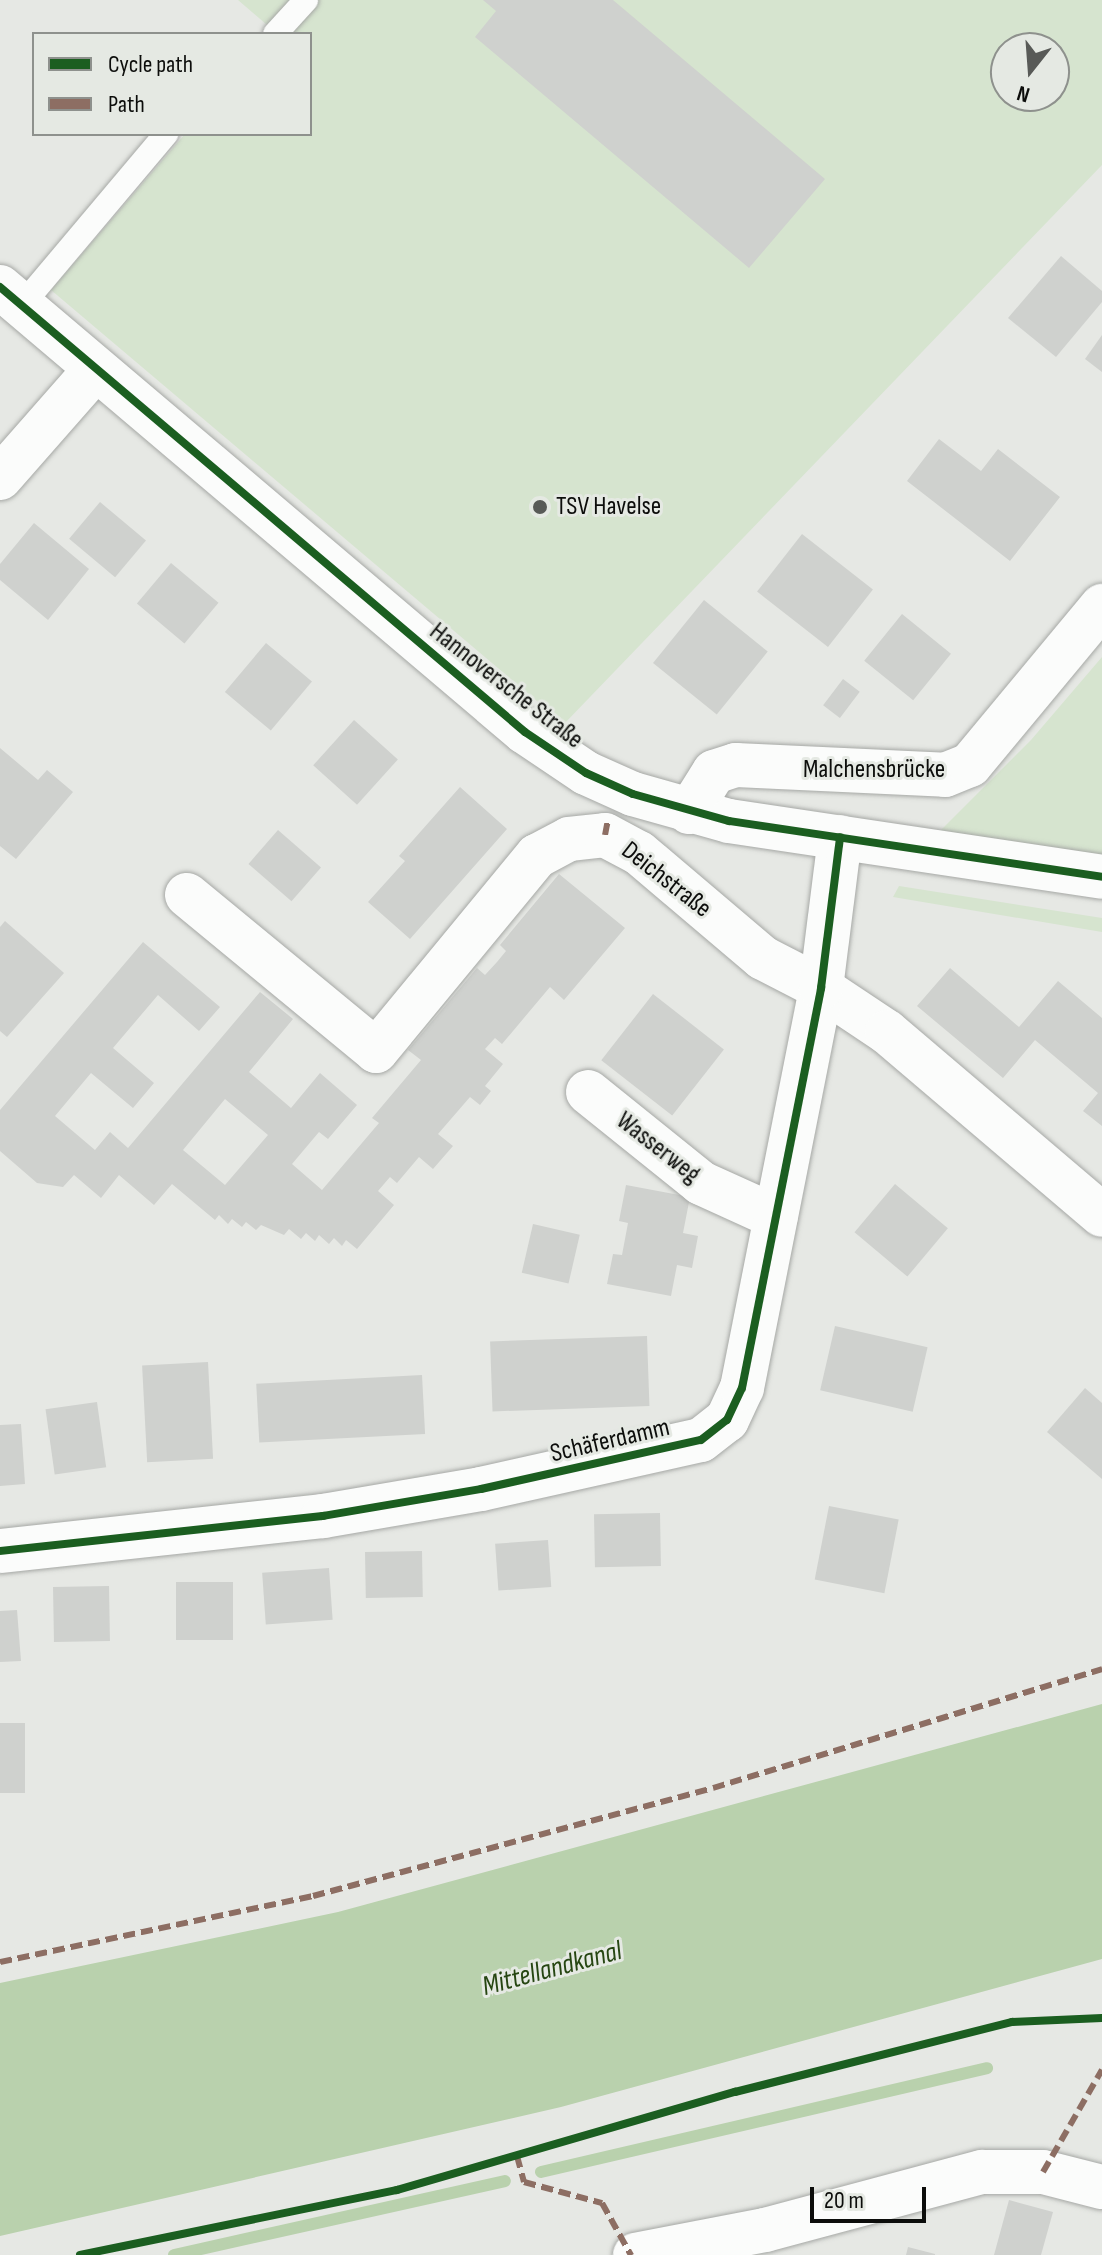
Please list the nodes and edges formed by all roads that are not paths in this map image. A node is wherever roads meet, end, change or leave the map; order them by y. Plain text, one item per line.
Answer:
1 (306, 0) edge
2 (277, 32) edge
3 (164, 136) edge
4 (11, 296) edge
5 (95, 370) junction
6 (0, 478) edge
7 (1102, 606) edge
8 (689, 812) junction
9 (840, 837) junction
10 (1102, 877) edge
11 (187, 895) dead end
12 (821, 988) junction
13 (588, 1092) dead end
14 (1102, 1215) edge
15 (776, 1217) junction
16 (0, 1551) edge
17 (1102, 2187) edge
18 (635, 2255) edge

1 - 2 lane
3 - 4 lane
4 - 5 street, Hannoversche Straße
5 - 6 street
5 - 8 street, Hannoversche Straße
7 - 8 street, Malchensbrücke
8 - 9 street, Hannoversche Straße
9 - 10 street, Hannoversche Straße
9 - 12 street, Schäferdamm
11 - 12 street, Deichstraße
12 - 14 street, Deichstraße
12 - 15 street, Schäferdamm
13 - 15 street, Wasserweg
15 - 16 street, Schäferdamm
17 - 18 street

